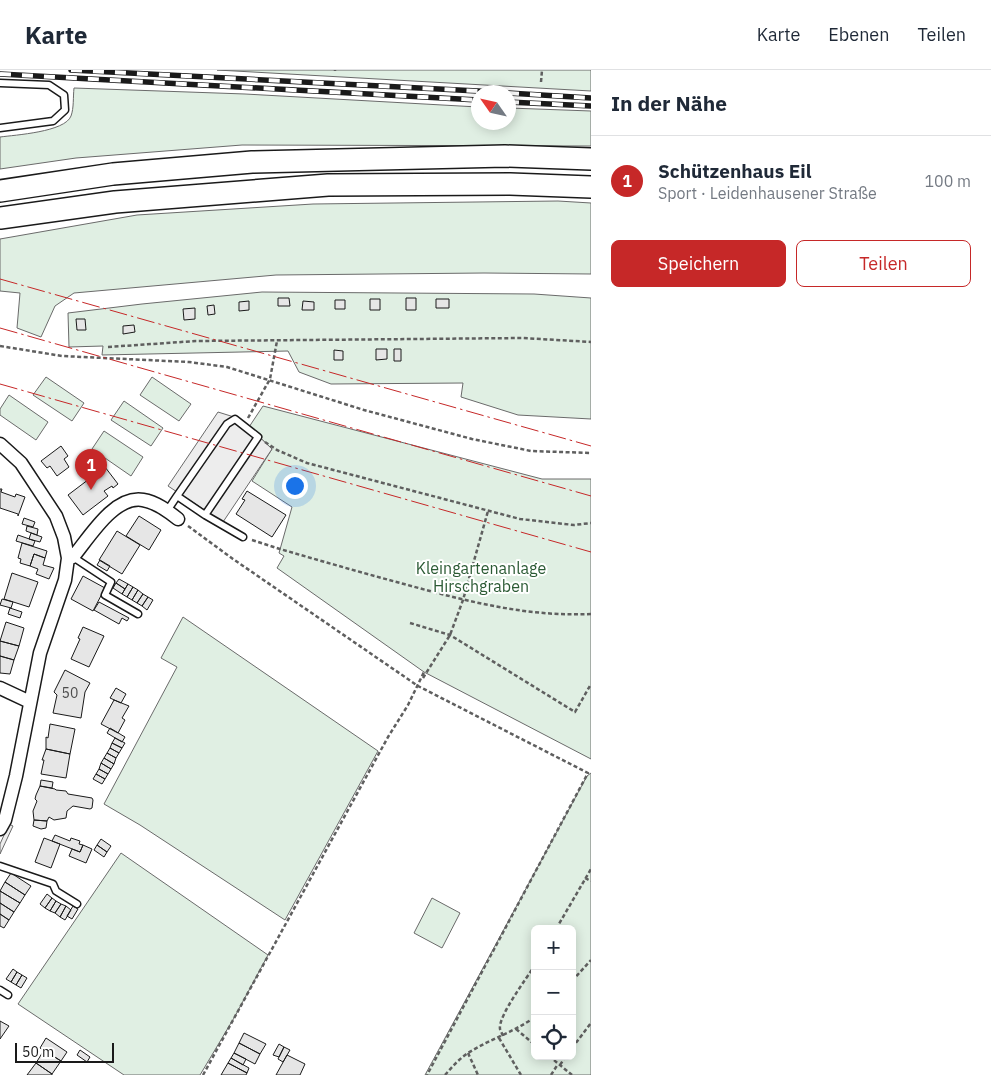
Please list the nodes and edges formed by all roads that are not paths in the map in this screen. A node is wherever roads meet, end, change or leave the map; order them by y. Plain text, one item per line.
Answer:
1 (0, 84) edge
2 (0, 128) edge
3 (591, 159) edge
4 (591, 186) edge
5 (0, 190) edge
6 (0, 218) edge
7 (0, 444) edge
8 (177, 496) junction
9 (167, 511) junction
10 (205, 516) junction
11 (178, 519) road end
12 (243, 537) road end
13 (70, 558) junction
14 (138, 614) dead end
15 (0, 688) edge
16 (30, 702) junction
17 (0, 829) edge
18 (0, 866) edge
19 (77, 904) dead end
20 (0, 990) edge
21 (8, 995) dead end

1 - 2 lane
3 - 5 highway
4 - 6 highway
7 - 13 street
8 - 9 lane
8 - 10 lane
8 - 10 lane
9 - 11 street
9 - 13 street
10 - 12 lane
13 - 14 lane
13 - 16 street
15 - 16 street
16 - 17 street
18 - 19 lane
20 - 21 lane

